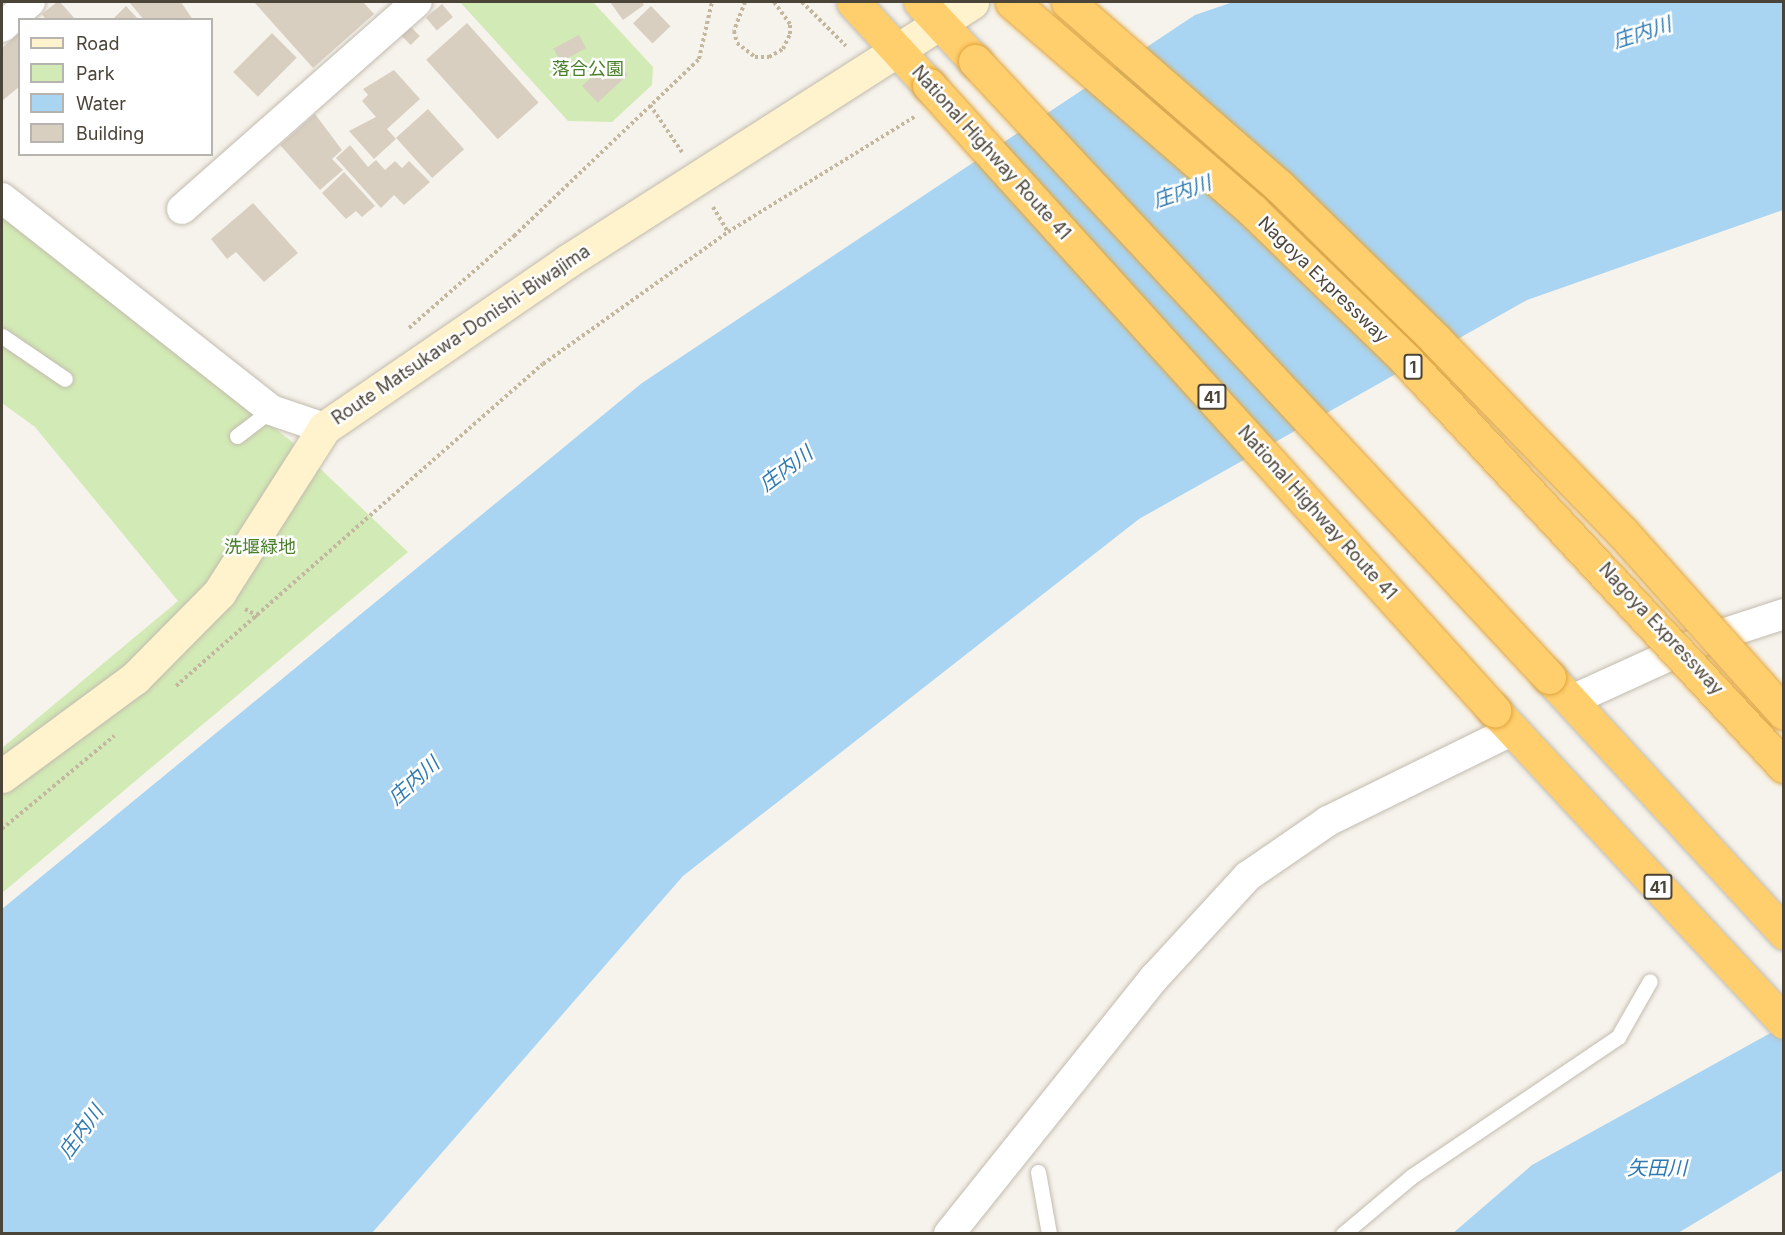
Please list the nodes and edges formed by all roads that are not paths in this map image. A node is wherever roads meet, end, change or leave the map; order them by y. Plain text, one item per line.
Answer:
1 (30, 2) edge
2 (417, 2) edge
3 (853, 2) edge
4 (972, 2) edge
5 (1012, 2) edge
6 (1068, 2) edge
7 (930, 12) edge
8 (2, 27) edge
9 (897, 49) junction
10 (2, 198) edge
11 (182, 209) dead end
12 (2, 336) edge
13 (65, 380) dead end
14 (271, 410) junction
15 (324, 428) junction
16 (237, 436) dead end
17 (1784, 614) edge
18 (1580, 711) junction
19 (1784, 712) edge
20 (1513, 730) junction
21 (1784, 766) edge
22 (2, 776) edge
23 (1784, 933) edge
24 (1650, 981) dead end
25 (1784, 1022) edge
26 (1038, 1172) dead end
27 (949, 1233) edge
28 (1048, 1233) edge
29 (1343, 1233) edge

1 - 8 street
2 - 11 street
3 - 9 highway, National Highway Route 41 / 41
4 - 7 main road, Route Matsukawa-Donishi-Biwajima
5 - 21 highway, Nagoya Expressway / 1, bridge
6 - 19 highway, Nagoya Expressway / 1, bridge
7 - 9 main road, Route Matsukawa-Donishi-Biwajima
7 - 18 highway, bridge
9 - 15 main road, Route Matsukawa-Donishi-Biwajima
9 - 20 highway, National Highway Route 41 / 41, bridge
10 - 14 street
12 - 13 lane
14 - 15 street
14 - 16 lane
15 - 22 main road, Route Matsukawa-Donishi-Biwajima
17 - 18 street
18 - 23 highway
20 - 25 highway, National Highway Route 41 / 41
20 - 27 street
24 - 29 lane
26 - 28 lane

